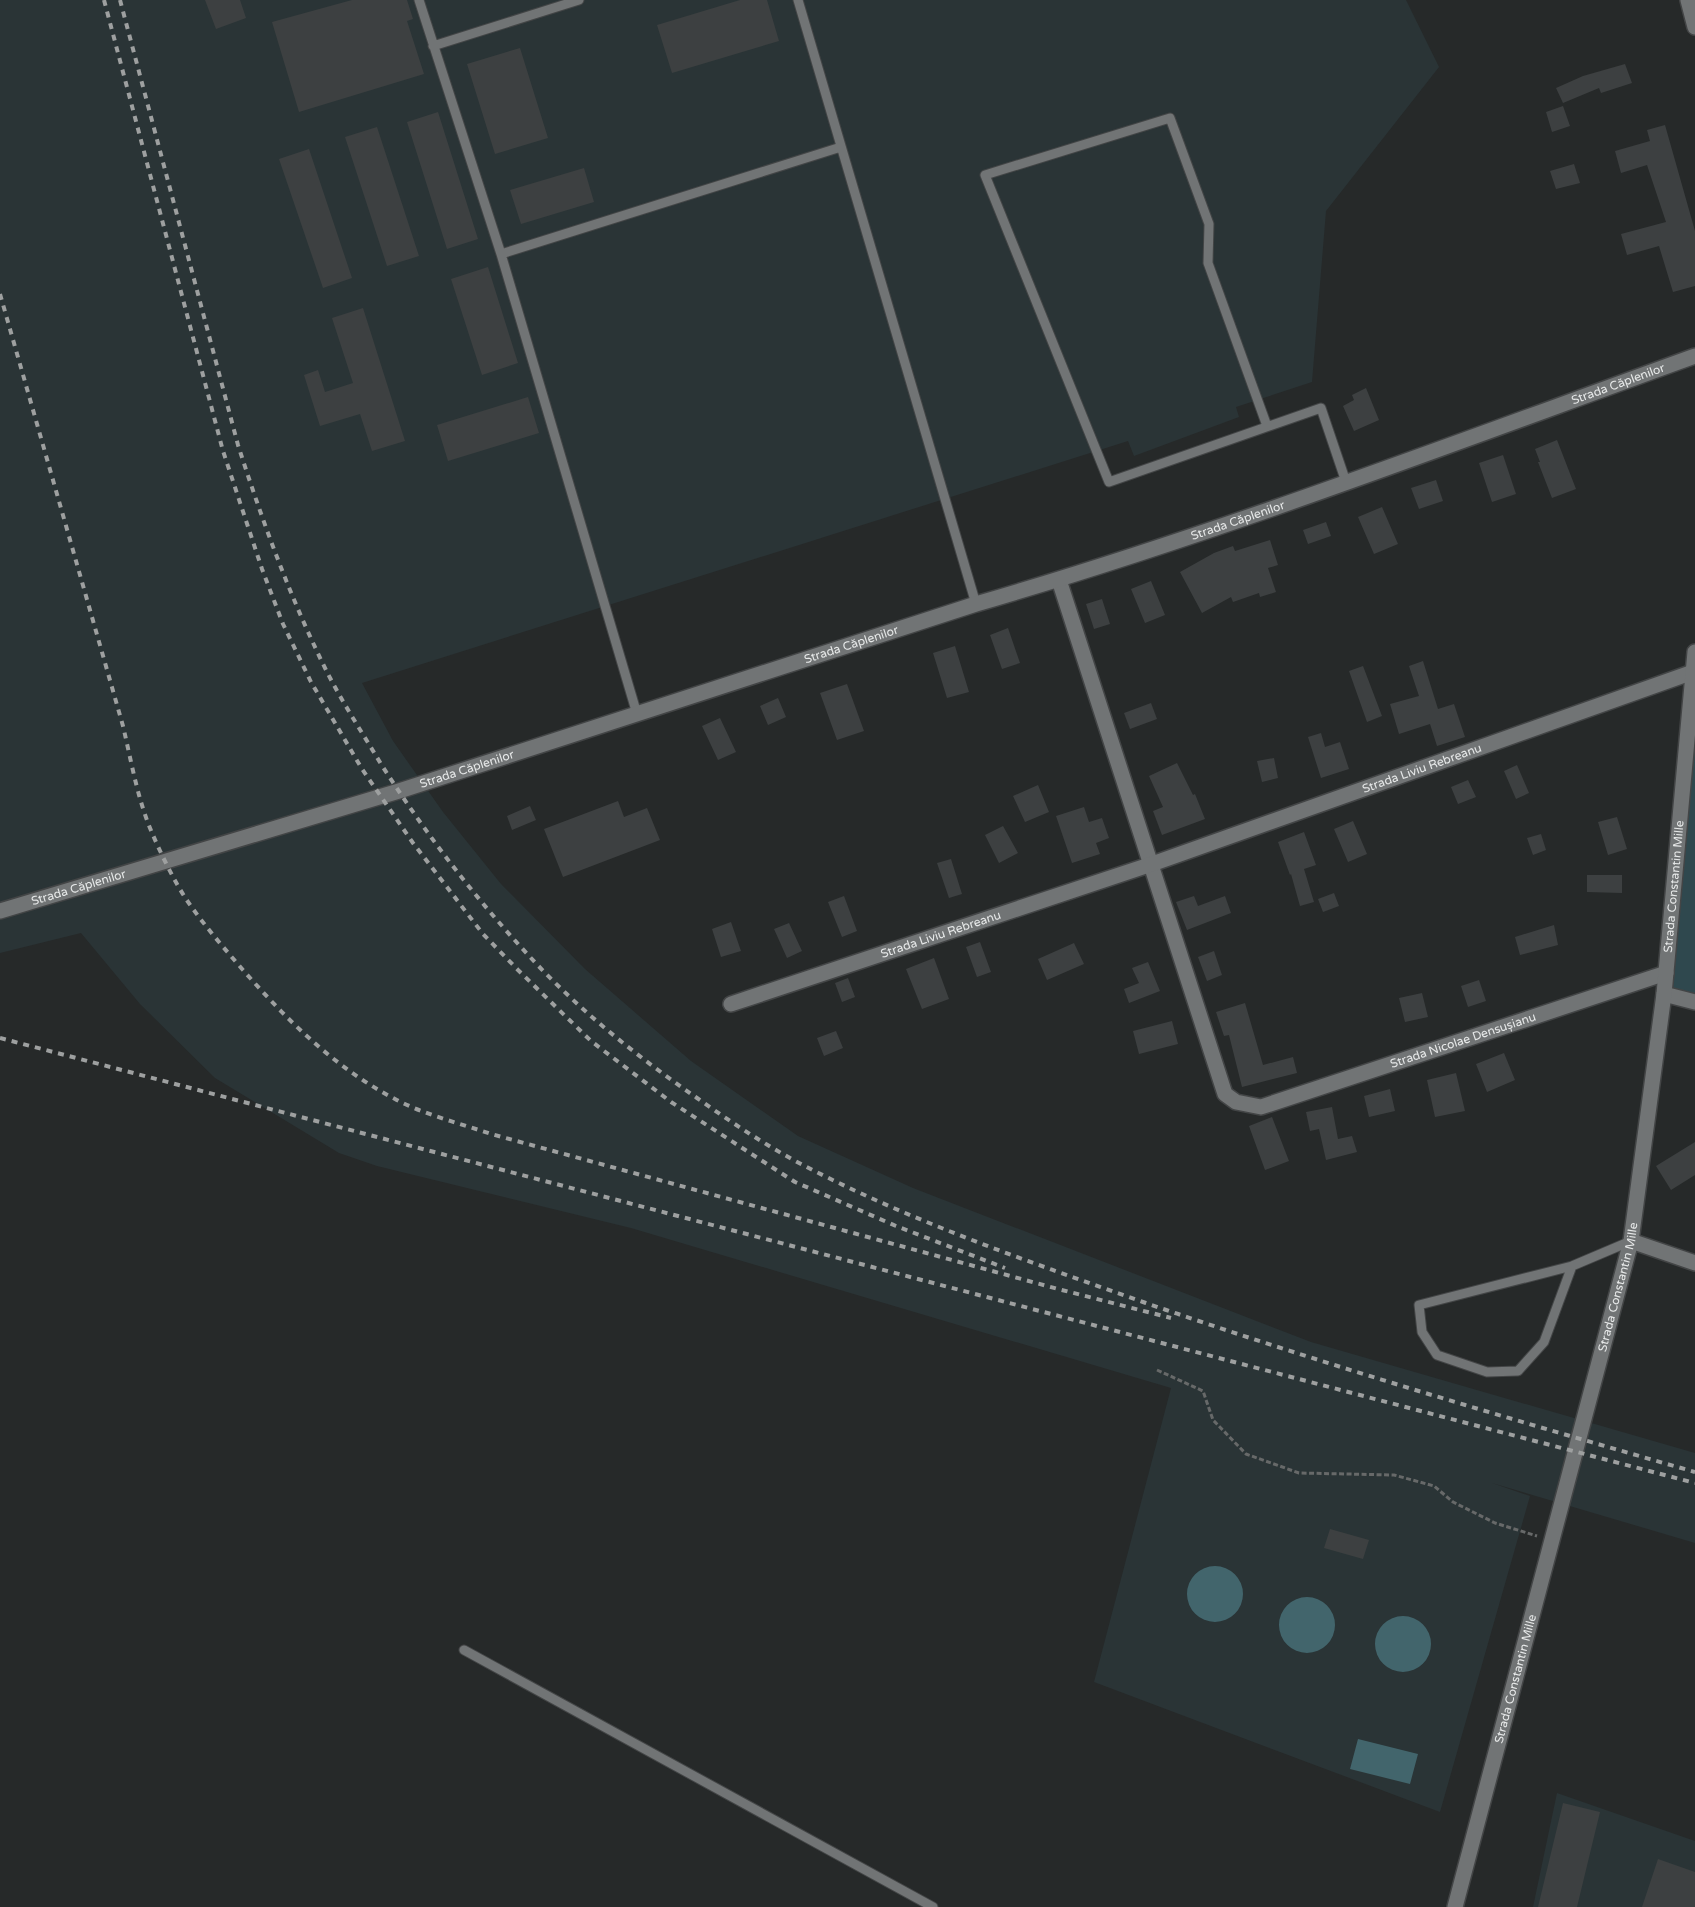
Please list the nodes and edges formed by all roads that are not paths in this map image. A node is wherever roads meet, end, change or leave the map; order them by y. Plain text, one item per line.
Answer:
1 (419, 0) edge
2 (579, 0) edge
3 (798, 0) edge
4 (1688, 0) edge
5 (1695, 27) edge
6 (433, 46) junction
7 (841, 147) junction
8 (501, 254) junction
9 (1695, 356) edge
10 (1268, 426) junction
11 (1346, 482) junction
12 (1059, 580) junction
13 (976, 604) junction
14 (1695, 652) edge
15 (1693, 672) junction
16 (637, 714) junction
17 (1152, 864) junction
18 (0, 911) edge
19 (1666, 973) junction
20 (1664, 994) junction
21 (1695, 1002) edge
22 (731, 1004) dead end
23 (1631, 1241) junction
24 (1695, 1263) edge
25 (1572, 1266) junction
26 (464, 1650) dead end
27 (933, 1907) edge
28 (1455, 1907) edge

1 - 6 lane
2 - 6 lane
3 - 7 lane
4 - 5 street
6 - 8 lane
7 - 8 lane
7 - 13 lane
8 - 16 lane
9 - 11 street, Strada Căplenilor
10 - 10 lane
10 - 11 lane
11 - 12 street, Strada Căplenilor
12 - 13 street, Strada Căplenilor
12 - 17 street
13 - 16 street, Strada Căplenilor
14 - 15 street, Strada Constantin Mille
15 - 17 street, Strada Liviu Rebreanu
15 - 19 street, Strada Constantin Mille
16 - 18 street, Strada Căplenilor
17 - 19 street, Strada Nicolae Densușianu
17 - 22 street, Strada Liviu Rebreanu
19 - 20 street, Strada Constantin Mille
20 - 21 street
20 - 23 street, Strada Constantin Mille
23 - 24 street
23 - 25 lane
23 - 28 street, Strada Constantin Mille
25 - 25 lane
26 - 27 lane

